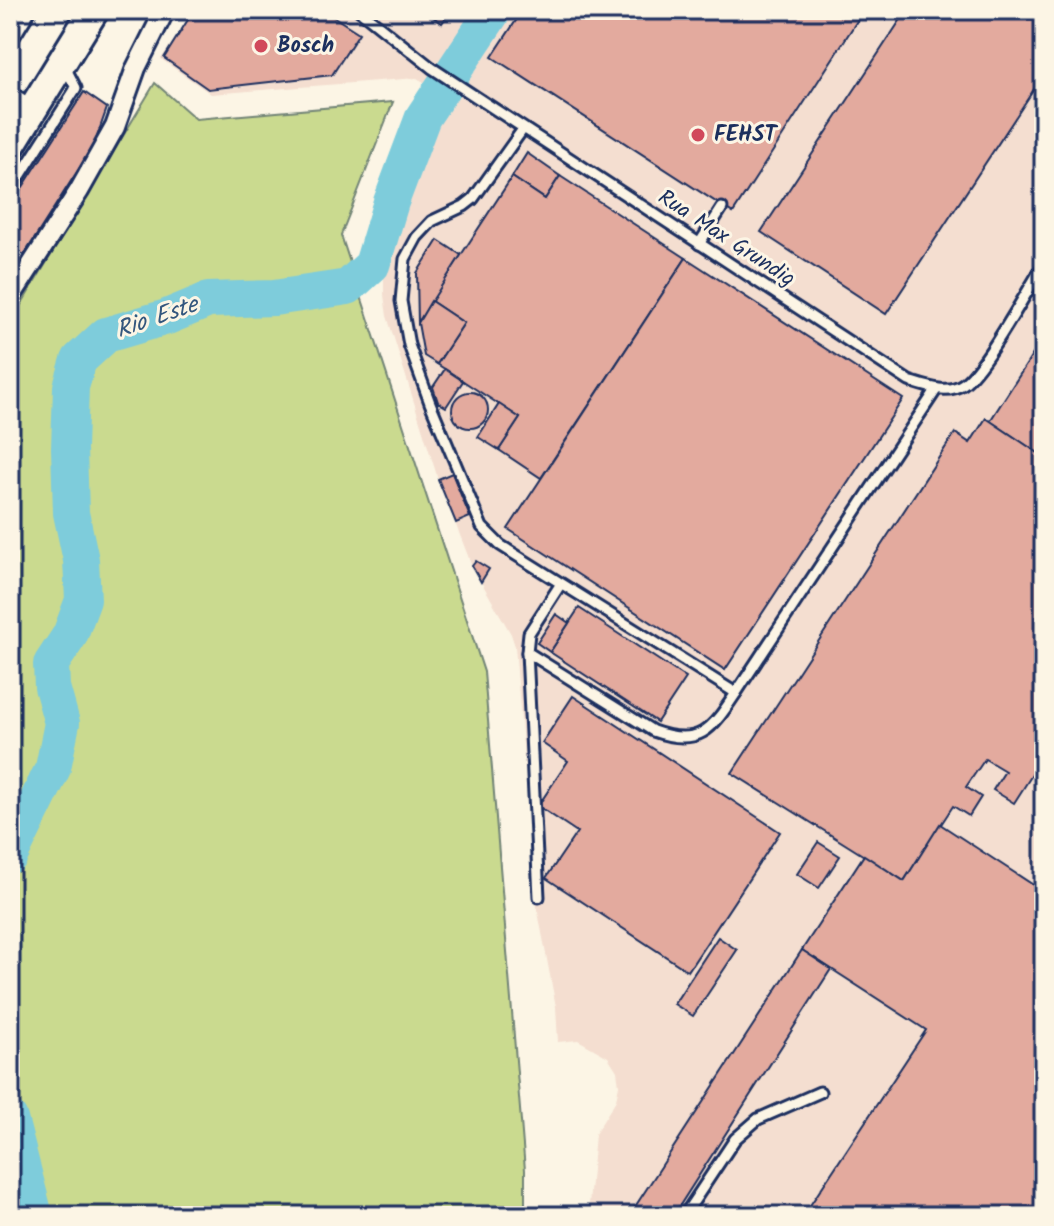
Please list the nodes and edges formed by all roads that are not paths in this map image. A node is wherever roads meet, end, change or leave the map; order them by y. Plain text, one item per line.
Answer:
1 (31, 10) edge
2 (94, 10) edge
3 (165, 10) edge
4 (359, 10) edge
5 (10, 44) edge
6 (62, 61) junction
7 (10, 91) edge
8 (35, 107) junction
9 (523, 129) junction
10 (10, 146) edge
11 (10, 192) edge
12 (722, 208) dead end
13 (699, 244) junction
14 (1044, 264) edge
15 (10, 298) edge
16 (936, 390) junction
17 (560, 585) junction
18 (527, 652) junction
19 (736, 693) junction
20 (539, 897) dead end
21 (820, 1092) dead end
22 (684, 1216) edge

1 - 5 lane
2 - 6 main road
3 - 15 street
4 - 9 lane, Rua Max Grundig
6 - 8 main road
6 - 11 lane
7 - 8 lane
8 - 10 main road
9 - 13 lane, Rua Max Grundig
9 - 17 lane
12 - 13 lane
13 - 16 lane, Rua Max Grundig
14 - 16 lane
16 - 19 lane
17 - 18 lane
17 - 19 lane
18 - 19 lane
18 - 20 lane
21 - 22 lane

